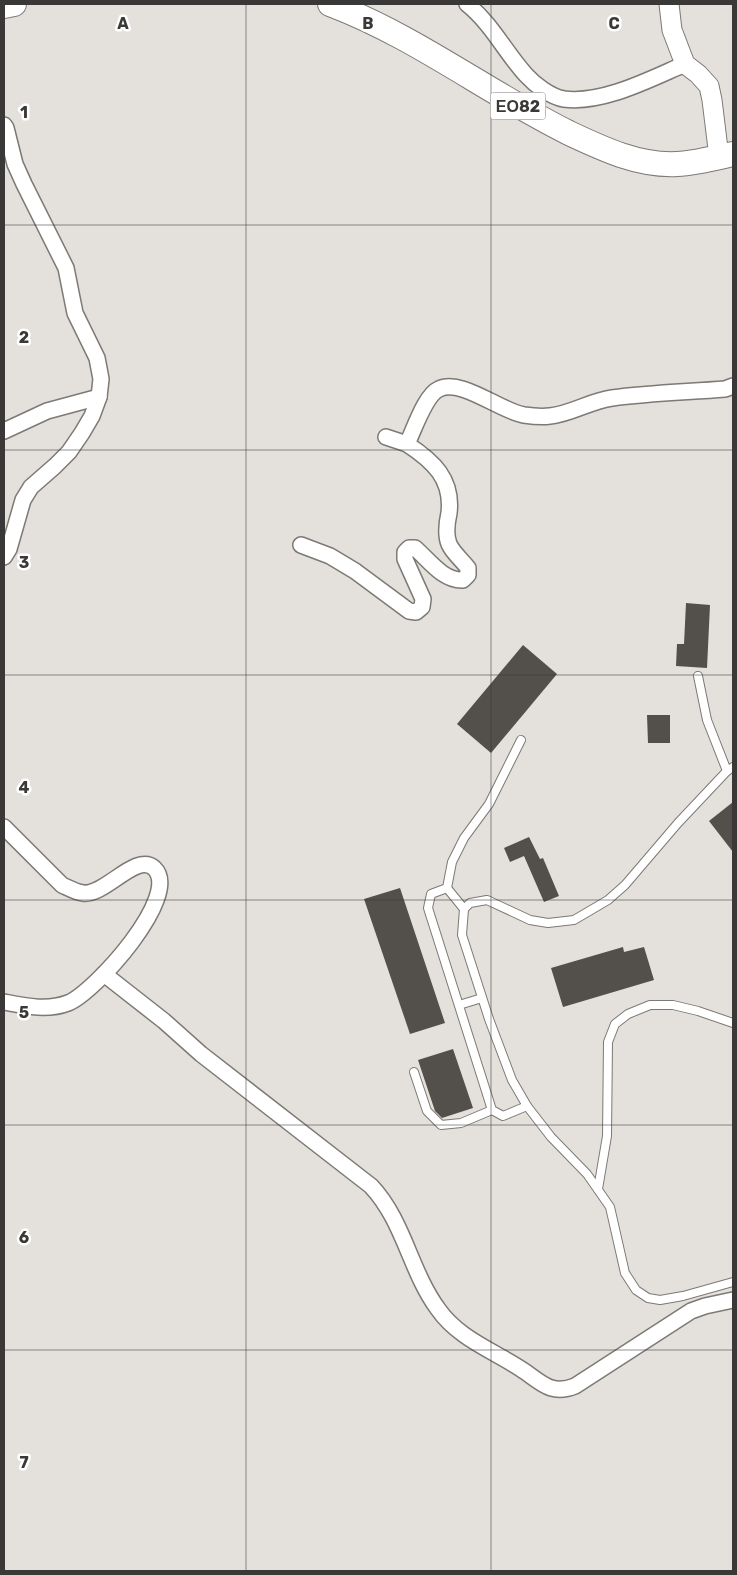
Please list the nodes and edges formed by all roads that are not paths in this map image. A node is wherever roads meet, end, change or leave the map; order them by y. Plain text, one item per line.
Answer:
1 (14, 4) edge
2 (330, 4) edge
3 (467, 4) edge
4 (669, 4) edge
5 (4, 6) edge
6 (685, 64) junction
7 (4, 125) edge
8 (726, 155) edge
9 (733, 386) edge
10 (99, 397) junction
11 (4, 431) edge
12 (386, 437) dead end
13 (407, 444) junction
14 (301, 545) dead end
15 (4, 557) edge
16 (698, 676) dead end
17 (521, 740) dead end
18 (730, 769) edge
19 (7, 833) edge
20 (447, 888) junction
21 (464, 909) junction
22 (104, 974) junction
23 (482, 998) junction
24 (4, 1002) edge
25 (459, 1005) junction
26 (733, 1023) edge
27 (414, 1072) dead end
28 (527, 1106) junction
29 (492, 1110) junction
30 (598, 1188) junction
31 (733, 1282) edge
32 (733, 1300) edge

1 - 5 main road
2 - 8 main road, ΕΟ82
3 - 6 street
4 - 6 street
6 - 8 street
7 - 10 street
9 - 13 street
10 - 11 street
10 - 15 street
12 - 13 street
13 - 14 street
16 - 18 lane
17 - 20 lane
18 - 21 lane
19 - 22 street
20 - 21 lane
20 - 25 lane
21 - 23 lane
22 - 24 street
22 - 32 street
23 - 25 lane
23 - 28 lane
25 - 29 lane
26 - 30 lane
27 - 29 lane
28 - 29 lane
28 - 30 lane
30 - 31 lane

